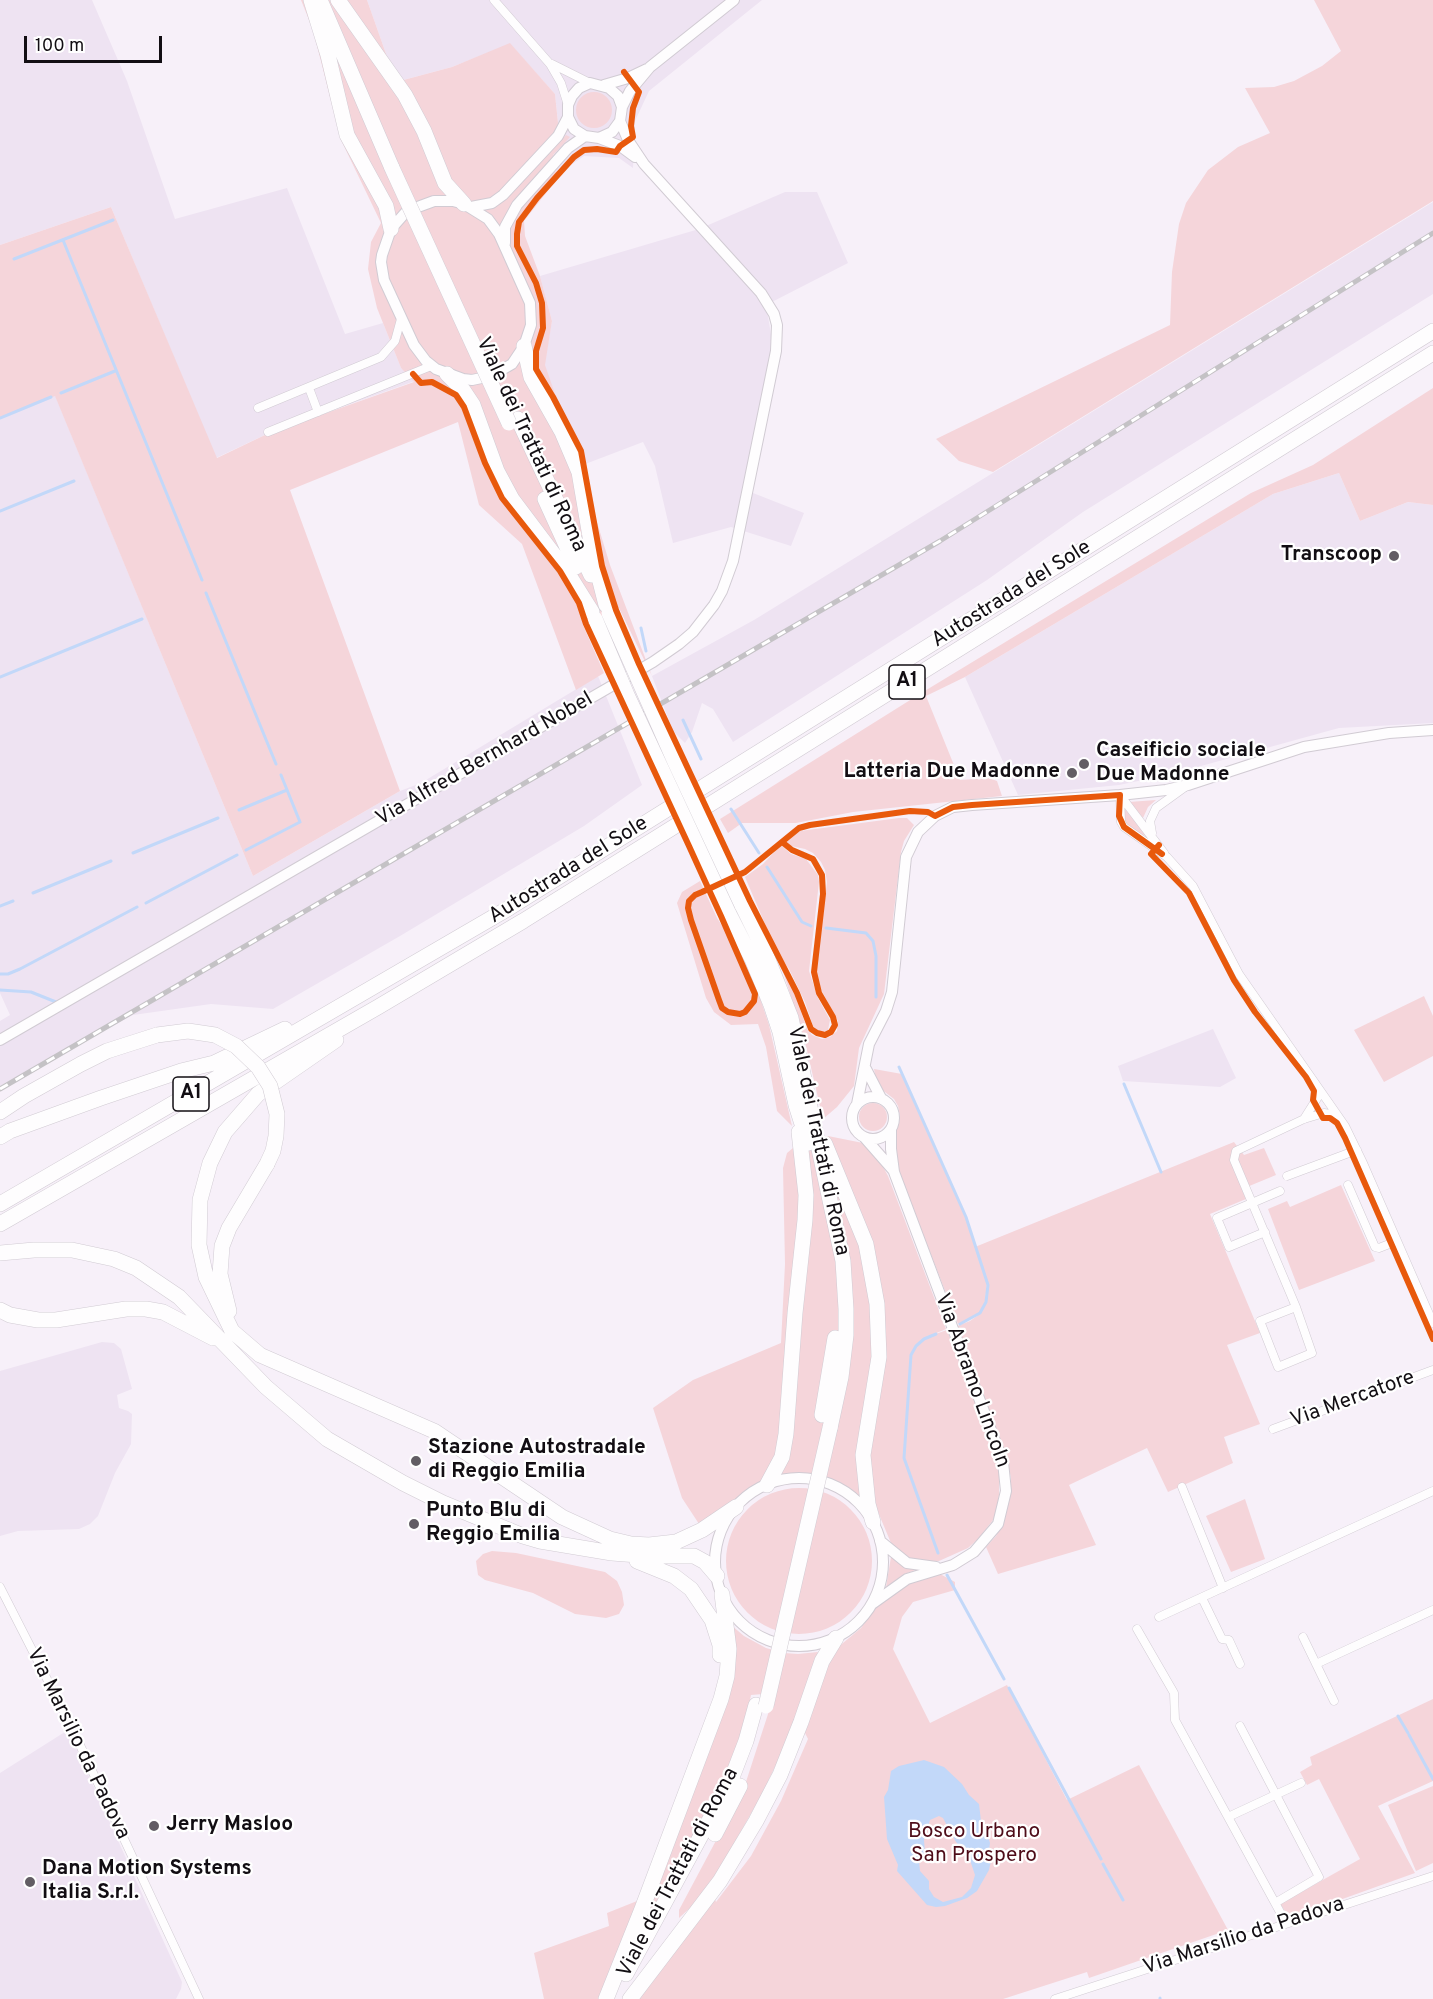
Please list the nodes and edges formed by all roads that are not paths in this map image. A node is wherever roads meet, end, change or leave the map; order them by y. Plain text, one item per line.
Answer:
1 (311, 0) edge
2 (320, 0) edge
3 (326, 0) edge
4 (338, 0) edge
5 (494, 0) edge
6 (734, 0) edge
7 (550, 64) junction
8 (650, 67) junction
9 (590, 83) junction
10 (604, 85) junction
11 (568, 105) junction
12 (622, 107) junction
13 (568, 117) junction
14 (620, 121) junction
15 (585, 136) junction
16 (599, 138) junction
17 (644, 164) junction
18 (396, 166) junction
19 (467, 206) junction
20 (392, 229) junction
21 (506, 246) junction
22 (401, 317) junction
23 (1433, 331) edge
24 (525, 346) junction
25 (1433, 353) edge
26 (431, 366) junction
27 (447, 374) junction
28 (309, 388) junction
29 (258, 408) dead end
30 (318, 412) junction
31 (268, 432) dead end
32 (601, 612) junction
33 (1432, 731) edge
34 (1188, 785) junction
35 (1120, 795) junction
36 (1107, 796) junction
37 (1119, 816) junction
38 (1156, 840) junction
39 (1167, 857) junction
40 (735, 909) junction
41 (383, 983) junction
42 (378, 1007) junction
43 (0, 1040) edge
44 (866, 1069) junction
45 (808, 1092) junction
46 (1321, 1092) junction
47 (881, 1098) junction
48 (857, 1104) junction
49 (796, 1106) junction
50 (0, 1112) edge
51 (1337, 1115) junction
52 (1304, 1119) junction
53 (891, 1129) junction
54 (0, 1137) edge
55 (864, 1137) junction
56 (1357, 1150) junction
57 (894, 1172) junction
58 (1287, 1176) dead end
59 (1348, 1185) dead end
60 (1280, 1191) dead end
61 (1252, 1202) junction
62 (0, 1204) edge
63 (0, 1224) edge
64 (1265, 1232) junction
65 (1397, 1241) junction
66 (0, 1253) edge
67 (1296, 1307) junction
68 (5, 1313) edge
69 (1433, 1323) edge
70 (221, 1342) junction
71 (260, 1355) junction
72 (1433, 1370) edge
73 (825, 1427) junction
74 (1273, 1429) dead end
75 (767, 1485) junction
76 (1182, 1487) dead end
77 (1433, 1491) edge
78 (736, 1507) junction
79 (873, 1522) junction
80 (880, 1542) junction
81 (612, 1553) junction
82 (942, 1568) junction
83 (717, 1576) junction
84 (0, 1587) edge
85 (1223, 1588) junction
86 (722, 1594) junction
87 (1202, 1598) junction
88 (872, 1604) junction
89 (1433, 1610) edge
90 (1160, 1617) dead end
91 (1137, 1629) dead end
92 (1303, 1636) dead end
93 (836, 1638) junction
94 (1240, 1664) dead end
95 (1317, 1664) junction
96 (1334, 1701) dead end
97 (761, 1705) junction
98 (1240, 1726) dead end
99 (697, 1763) junction
100 (1301, 1783) dead end
101 (1277, 1794) junction
102 (1228, 1817) junction
103 (1433, 1876) edge
104 (1275, 1903) junction
105 (1286, 1923) junction
106 (199, 1999) edge
107 (606, 1999) edge
108 (612, 1999) edge
109 (624, 1999) edge
110 (630, 1999) edge
111 (1054, 1999) edge

1 - 20 highway
2 - 18 highway, Viale dei Trattati di Roma
3 - 18 highway, Viale dei Trattati di Roma
4 - 19 highway
5 - 7 street
6 - 8 street
7 - 9 street
7 - 11 street
8 - 10 street
8 - 12 street
9 - 10 street
9 - 11 street
10 - 12 street
11 - 13 street
12 - 14 street
13 - 15 street
13 - 19 street
14 - 16 street
14 - 17 street, Via Alfred Bernhard Nobel
15 - 16 street
15 - 21 street
16 - 17 street, Via Alfred Bernhard Nobel
17 - 43 street, Via Alfred Bernhard Nobel
18 - 32 highway, Viale dei Trattati di Roma
19 - 20 street
19 - 21 street
20 - 22 street
21 - 24 street
22 - 26 street
22 - 28 street
23 - 41 highway, Autostrada del Sole / A1
24 - 27 street
24 - 32 highway
25 - 42 highway, Autostrada del Sole / A1
26 - 27 street
26 - 30 street
27 - 32 highway
28 - 29 street
28 - 30 street
30 - 31 street
32 - 40 highway, Viale dei Trattati di Roma, bridge
33 - 34 street, Via Abramo Lincoln
34 - 35 street, Via Abramo Lincoln
34 - 38 street
35 - 36 street, Via Abramo Lincoln
35 - 37 street
35 - 38 street
36 - 37 street
36 - 44 street, Via Abramo Lincoln
37 - 39 street
38 - 39 street
39 - 46 street
40 - 45 highway, Viale dei Trattati di Roma
40 - 49 highway, Viale dei Trattati di Roma
41 - 54 highway
41 - 62 highway, Autostrada del Sole / A1
42 - 63 highway, Autostrada del Sole / A1
42 - 71 highway
44 - 47 street, Via Abramo Lincoln
44 - 48 street, Via Abramo Lincoln
45 - 73 highway, Viale dei Trattati di Roma
45 - 79 highway
46 - 51 street
46 - 52 street
47 - 48 street
47 - 53 street, Via Abramo Lincoln
48 - 55 street, Via Abramo Lincoln
49 - 73 highway, Viale dei Trattati di Roma
49 - 75 highway
50 - 71 highway, bridge
51 - 52 street
51 - 56 street
52 - 61 street
53 - 55 street
53 - 57 street, Via Abramo Lincoln
55 - 57 street, Via Abramo Lincoln
56 - 58 street
56 - 65 street
57 - 82 street, Via Abramo Lincoln
59 - 65 street
60 - 61 street
61 - 64 street
61 - 64 street
64 - 67 street
65 - 69 street
66 - 70 highway
67 - 67 street
68 - 70 highway
70 - 81 highway
71 - 78 highway
72 - 74 street, Via Mercatore
73 - 97 highway, Viale dei Trattati di Roma
75 - 78 street
75 - 79 street
76 - 85 street
77 - 85 street
78 - 83 street
79 - 80 street
80 - 82 street
80 - 88 street
81 - 83 highway
81 - 99 highway
82 - 88 street, Via Abramo Lincoln
83 - 86 street
84 - 106 street, Via Marsilio da Padova
85 - 87 street
86 - 93 street
86 - 99 highway
87 - 90 street
87 - 94 street
88 - 93 street
89 - 95 street
91 - 102 street
92 - 95 street
93 - 110 highway
95 - 96 street
97 - 108 highway, Viale dei Trattati di Roma
97 - 109 highway, Viale dei Trattati di Roma
98 - 101 street
99 - 107 highway
100 - 101 street
101 - 102 street
101 - 104 street
102 - 104 street
103 - 105 street, Via Marsilio da Padova
104 - 105 street
105 - 111 street, Via Marsilio da Padova

